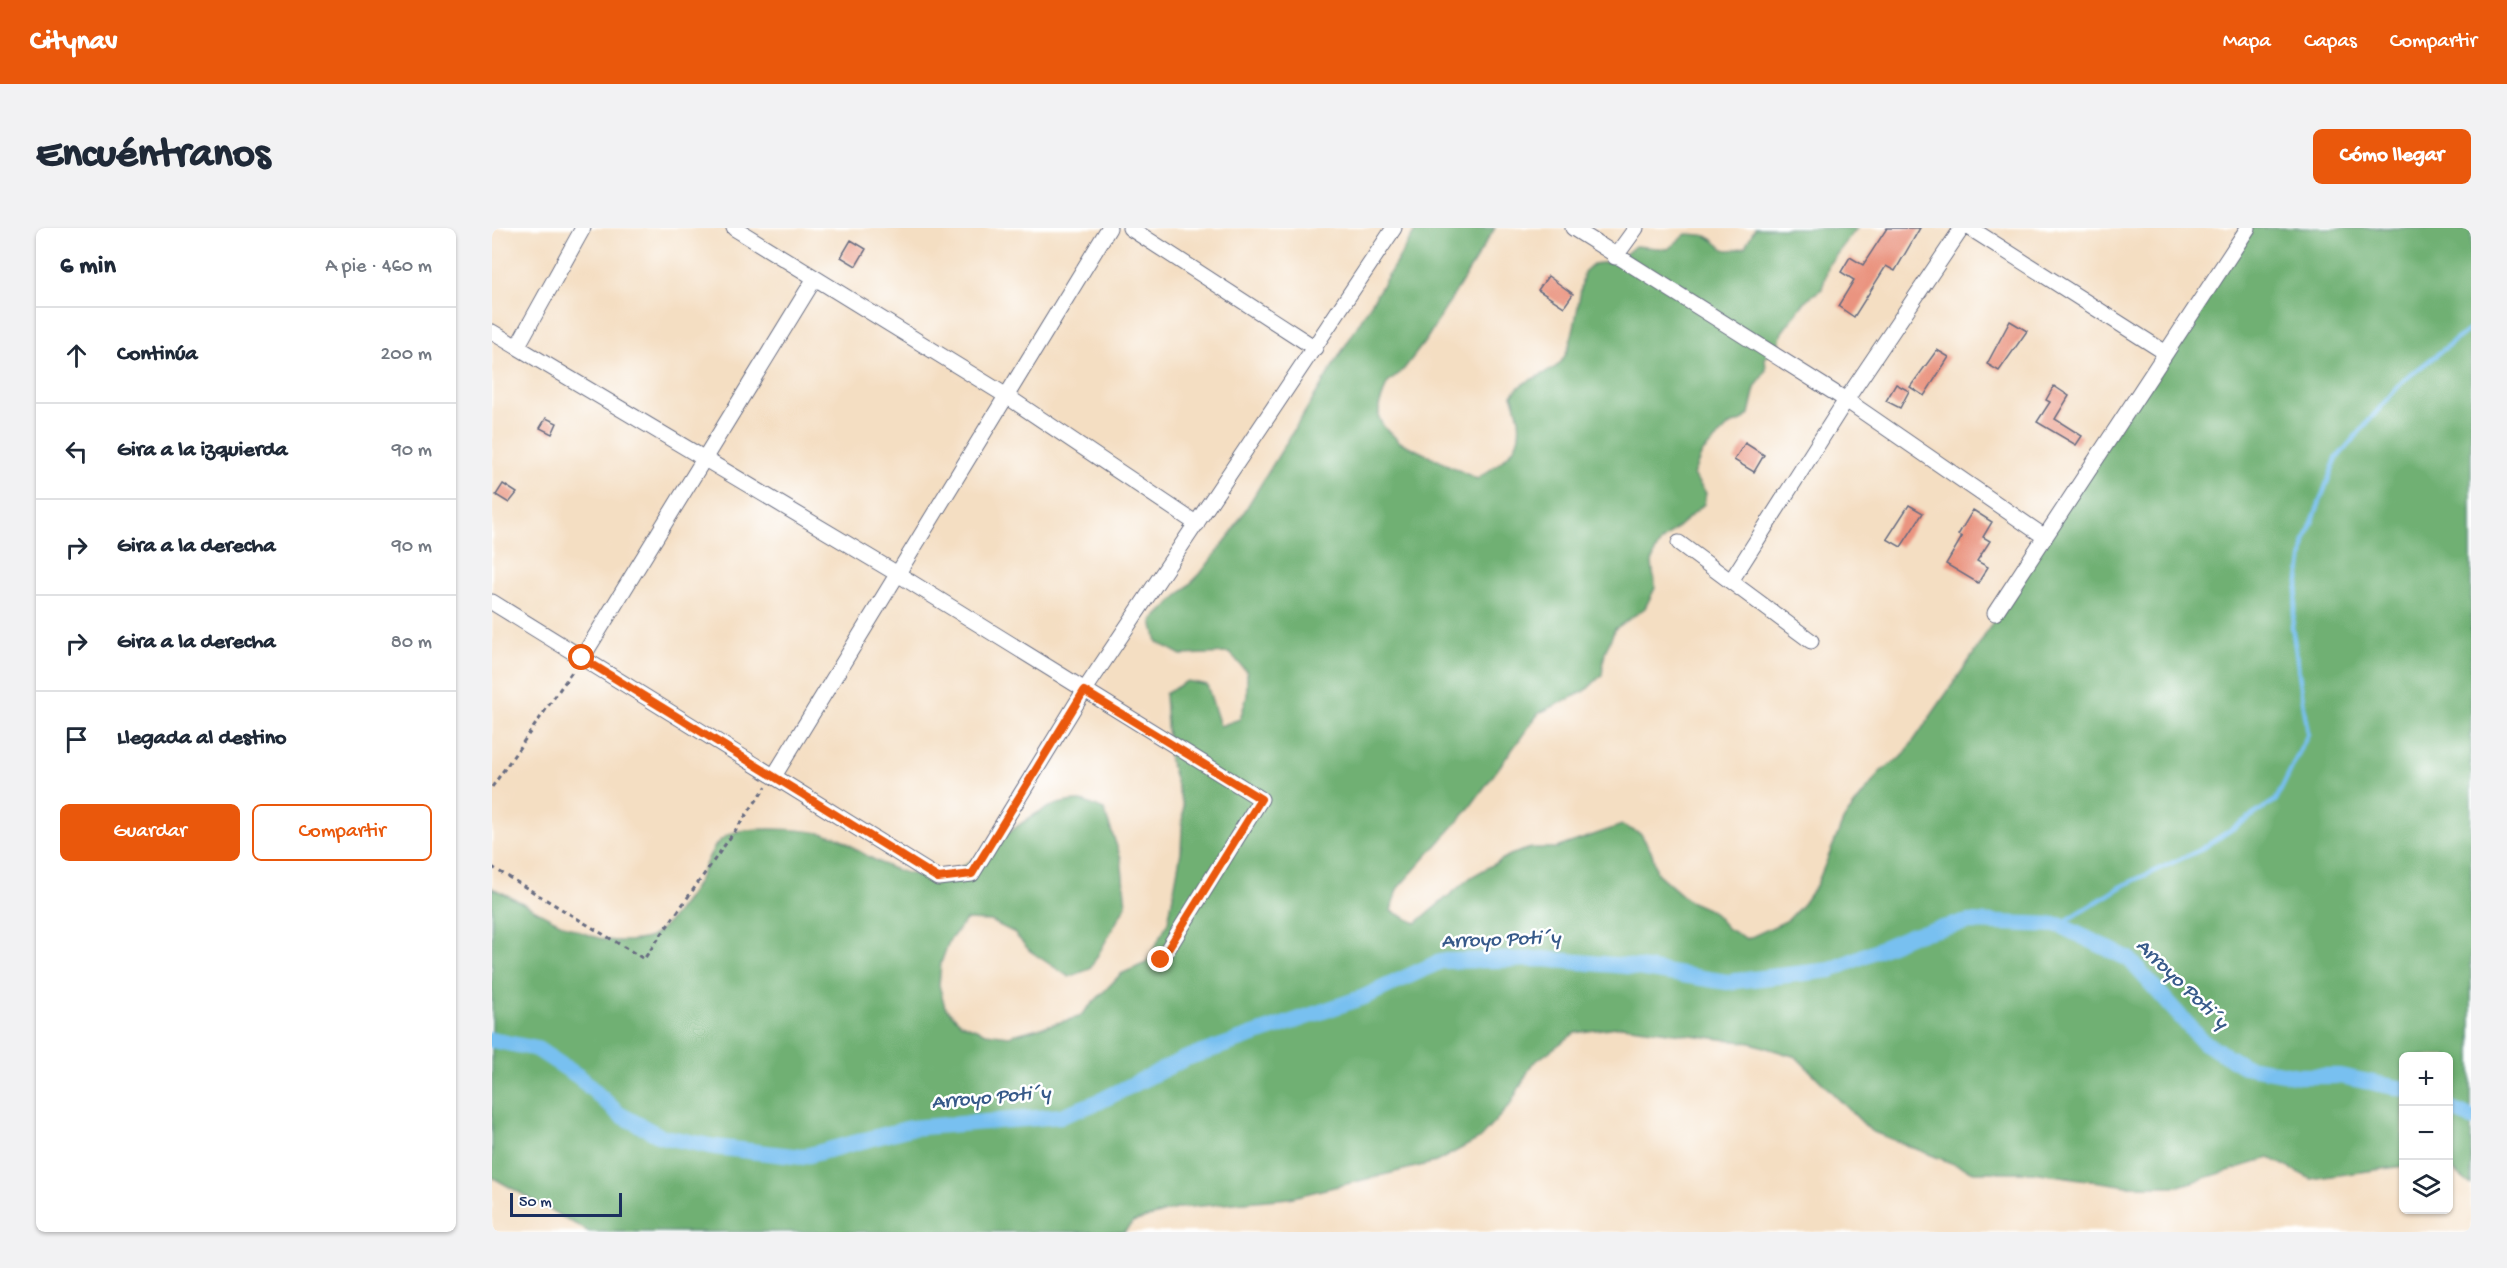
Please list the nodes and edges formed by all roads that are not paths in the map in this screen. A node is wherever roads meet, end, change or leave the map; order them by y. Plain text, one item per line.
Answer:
1 (583, 228) edge
2 (734, 228) edge
3 (1108, 228) edge
4 (1130, 228) edge
5 (1394, 228) edge
6 (1573, 228) edge
7 (1636, 228) edge
8 (1962, 228) edge
9 (1970, 228) edge
10 (2248, 228) edge
11 (1616, 257) junction
12 (815, 278) junction
13 (492, 332) edge
14 (517, 347) junction
15 (1315, 348) junction
16 (2166, 353) junction
17 (1005, 395) junction
18 (1846, 400) junction
19 (704, 458) junction
20 (1197, 524) junction
21 (2045, 537) junction
22 (1679, 543) dead end
23 (896, 573) junction
24 (1731, 581) junction
25 (492, 602) edge
26 (1995, 613) dead end
27 (1811, 641) dead end
28 (582, 658) junction
29 (1084, 691) junction
30 (774, 776) junction
31 (1161, 960) dead end

1 - 14 street
2 - 12 street
3 - 17 street
4 - 15 street
5 - 15 street
6 - 11 street
7 - 11 street
8 - 18 street
9 - 16 street
10 - 16 street
11 - 18 street
12 - 17 street
12 - 19 street
13 - 14 street
14 - 19 street
15 - 20 street
16 - 21 street
17 - 20 street
17 - 23 street
18 - 21 street
18 - 24 street
19 - 23 street
19 - 28 street
20 - 29 street
21 - 26 street
22 - 24 street
23 - 29 street
23 - 30 street
24 - 27 street
25 - 28 street
28 - 30 street
29 - 30 street
29 - 31 street

